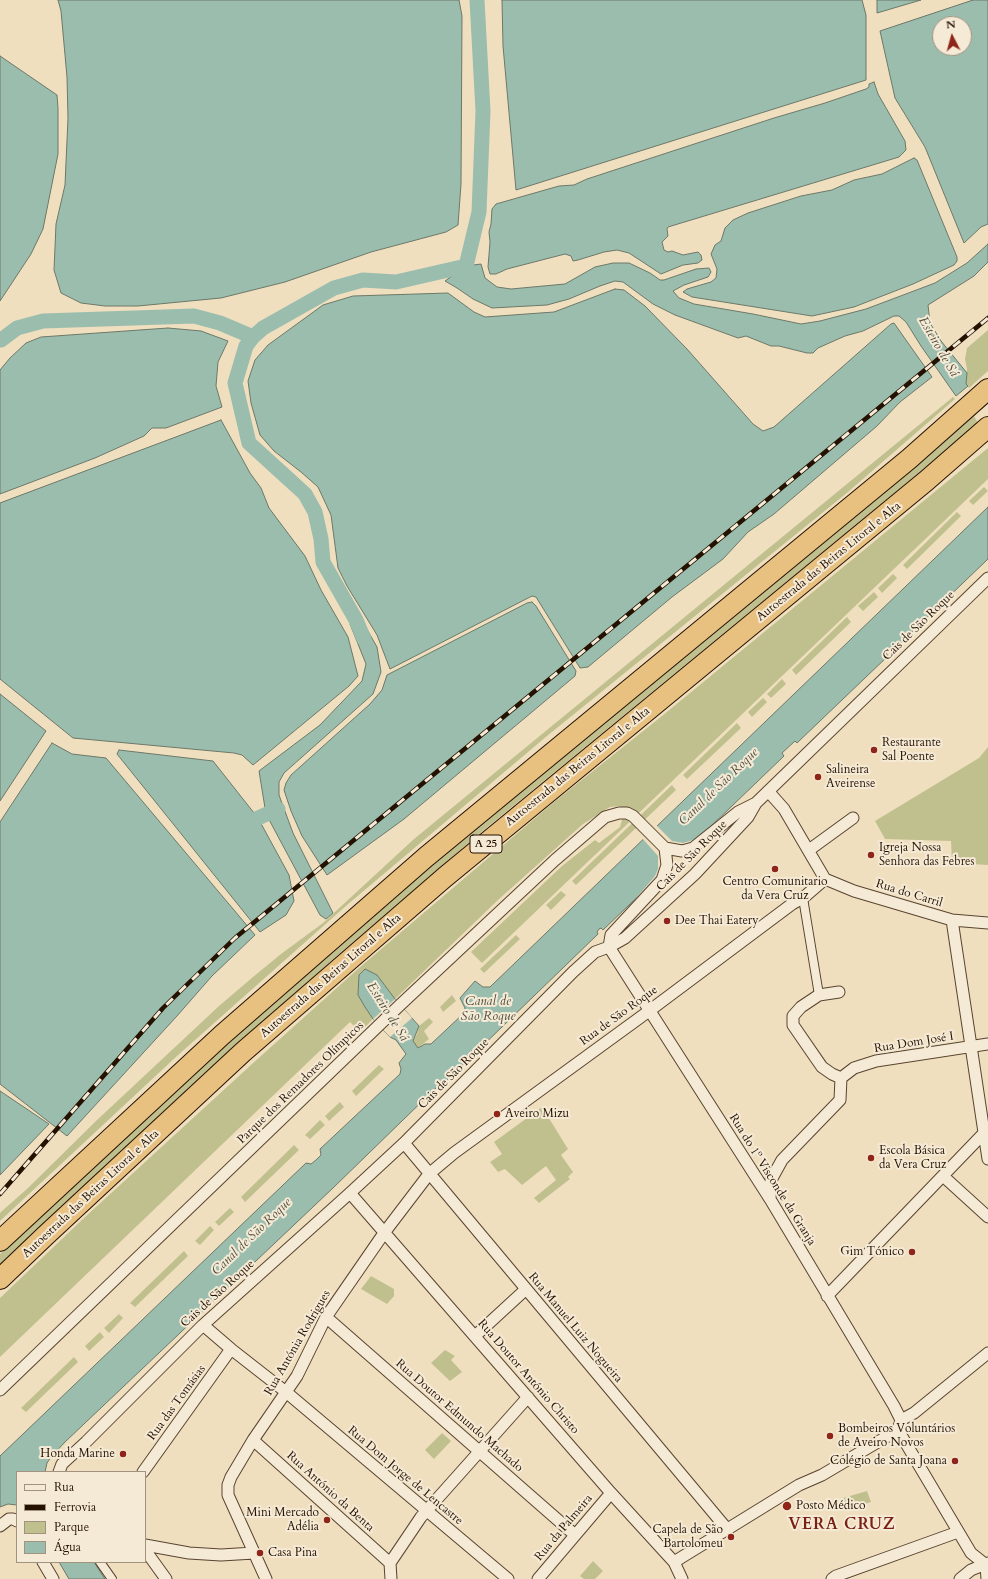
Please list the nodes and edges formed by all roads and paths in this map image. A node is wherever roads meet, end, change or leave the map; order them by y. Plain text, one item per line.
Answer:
1 (988, 389) edge
2 (988, 427) edge
3 (988, 578) edge
4 (768, 791) junction
5 (756, 803) junction
6 (853, 818) dead end
7 (665, 848) junction
8 (809, 850) junction
9 (825, 879) junction
10 (803, 898) junction
11 (952, 920) junction
12 (988, 923) edge
13 (609, 947) junction
14 (839, 992) dead end
15 (818, 995) junction
16 (649, 1011) junction
17 (988, 1044) edge
18 (970, 1047) junction
19 (841, 1078) junction
20 (984, 1133) junction
21 (404, 1144) junction
22 (988, 1159) edge
23 (429, 1174) junction
24 (943, 1176) junction
25 (350, 1193) junction
26 (770, 1199) junction
27 (988, 1217) edge
28 (384, 1233) junction
29 (0, 1241) edge
30 (0, 1279) edge
31 (526, 1290) junction
32 (827, 1296) junction
33 (326, 1317) junction
34 (203, 1324) junction
35 (475, 1336) junction
36 (231, 1350) junction
37 (988, 1353) edge
38 (0, 1390) edge
39 (286, 1392) junction
40 (528, 1397) junction
41 (900, 1425) junction
42 (253, 1440) junction
43 (479, 1451) junction
44 (59, 1471) edge
45 (144, 1471) edge
46 (611, 1493) junction
47 (427, 1511) junction
48 (15, 1520) edge
49 (0, 1526) edge
50 (728, 1529) junction
51 (958, 1532) junction
52 (575, 1535) junction
53 (146, 1546) edge
54 (146, 1549) edge
55 (254, 1553) junction
56 (674, 1562) junction
57 (44, 1563) edge
58 (101, 1563) edge
59 (390, 1563) junction
60 (987, 1564) edge
61 (53, 1579) edge
62 (112, 1579) edge
63 (166, 1579) edge
64 (266, 1579) edge
65 (391, 1579) edge
66 (508, 1579) edge
67 (538, 1579) edge
68 (682, 1579) edge
69 (832, 1579) edge
70 (960, 1579) edge
71 (987, 1579) edge

1 - 29 highway, A 25
2 - 30 highway, Autoestrada das Beiras Litoral e Alta / A 25
3 - 4 street, Cais de São Roque
4 - 5 street, Cais de São Roque
4 - 8 street
5 - 7 street
5 - 13 street, Cais de São Roque
6 - 8 street
7 - 13 street
7 - 38 street, Parque dos Remadores Olímpicos
8 - 9 street
9 - 10 street, Rua de São Roque
9 - 11 street, Rua do Carril
10 - 15 street
10 - 16 street, Rua de São Roque
11 - 12 street, Rua do Carril
11 - 18 street
13 - 16 street, Rua do 1º Visconde da Granja
13 - 21 street, Cais de São Roque
14 - 15 street
15 - 19 street
16 - 23 street, Rua de São Roque
16 - 26 street, Rua do 1º Visconde da Granja
17 - 18 street, Rua Dom José I
18 - 19 street, Rua Dom José I
18 - 20 street
19 - 26 street
20 - 22 street
20 - 24 street
21 - 23 street, Rua Manuel Luiz Nogueira
21 - 25 street, Cais de São Roque
23 - 28 street, Rua Antónia Rodrigues
23 - 31 street, Rua Manuel Luiz Nogueira
24 - 27 street
24 - 32 street
25 - 28 street, Rua Doutor António Christo
25 - 34 street, Cais de São Roque
26 - 32 street, Rua do 1º Visconde da Granja
28 - 33 street, Rua Antónia Rodrigues
28 - 35 street, Rua Doutor António Christo
31 - 35 street
31 - 50 street, Rua Manuel Luiz Nogueira
32 - 41 street, Rua do 1º Visconde da Granja
33 - 39 street, Rua Antónia Rodrigues
33 - 43 street, Rua Doutor Edmundo Machado
34 - 36 street, Rua Dom Jorge de Lencastre
34 - 44 street, Cais de São Roque
35 - 40 street, Rua Doutor António Christo
36 - 39 street, Rua Dom Jorge de Lencastre
36 - 45 street, Rua das Tomásias
37 - 41 street
39 - 42 street, Rua Antónia Rodrigues
39 - 47 street, Rua Dom Jorge de Lencastre
40 - 43 street
40 - 46 street, Rua Doutor António Christo
41 - 50 street
41 - 51 street, Rua do 1º Visconde da Granja
42 - 55 street, Rua Antónia Rodrigues
42 - 59 street, Rua António da Benta
43 - 47 street
43 - 52 street, Rua Doutor Edmundo Machado
46 - 52 street, Rua da Palmeira
46 - 56 street, Rua Doutor António Christo
47 - 59 street
47 - 66 street, Rua Dom Jorge de Lencastre
48 - 49 street
50 - 56 street
51 - 60 street, Rua do 1º Visconde da Granja
51 - 69 street
52 - 67 street, Rua da Palmeira
53 - 55 street
54 - 63 street
55 - 64 street, Rua Antónia Rodrigues
56 - 68 street, Rua Doutor António Christo
57 - 61 street
58 - 62 street
59 - 65 street
60 - 70 street
60 - 71 street

